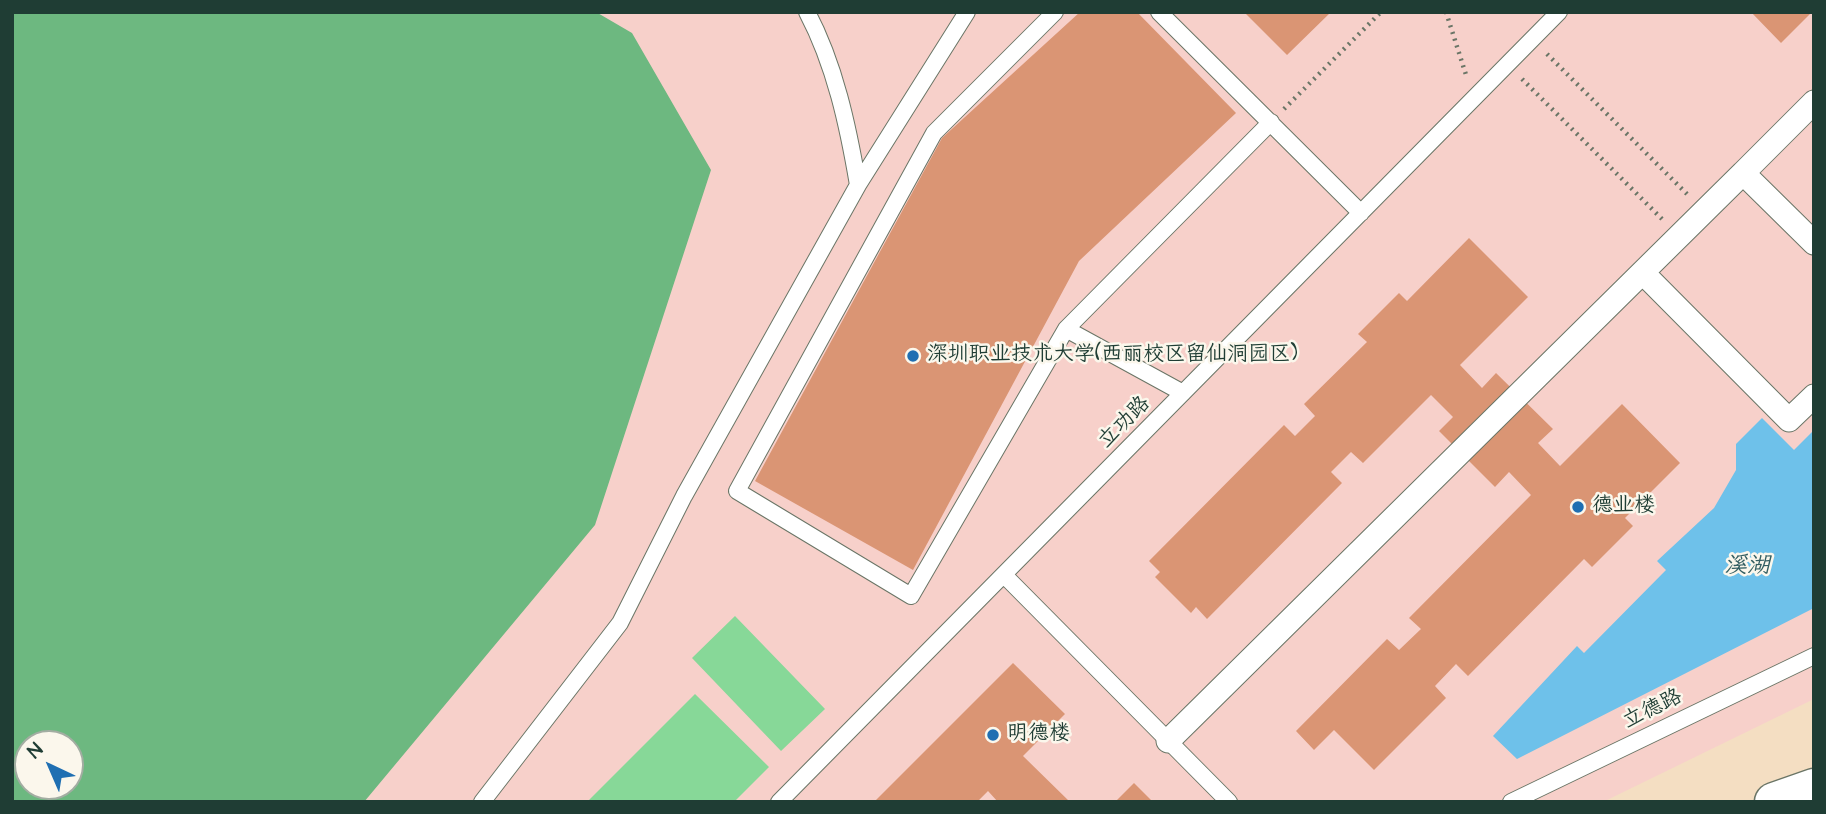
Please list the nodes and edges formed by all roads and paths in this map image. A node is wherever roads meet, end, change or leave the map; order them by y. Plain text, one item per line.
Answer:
1 (807, 12) edge
2 (967, 12) edge
3 (1055, 12) edge
4 (1159, 12) edge
5 (1381, 12) edge
6 (1446, 12) edge
7 (1559, 12) edge
8 (1533, 39) junction
9 (1508, 64) junction
10 (1473, 100) junction
11 (1814, 102) edge
12 (1271, 122) junction
13 (1743, 173) junction
14 (858, 184) junction
15 (1705, 212) junction
16 (1361, 214) junction
17 (1680, 237) junction
18 (1814, 243) edge
19 (1643, 274) junction
20 (1066, 330) junction
21 (1183, 393) junction
22 (1814, 396) edge
23 (1004, 575) junction
24 (1814, 656) edge
25 (1168, 741) junction
26 (1814, 788) edge
27 (482, 802) edge
28 (779, 802) edge
29 (1229, 802) edge
30 (1511, 802) edge
31 (1774, 802) edge

1 - 14 lane
2 - 14 lane
3 - 20 lane
4 - 12 lane
5 - 12 path
6 - 10 path
7 - 8 lane, 立功路
8 - 9 lane, 立功路
8 - 15 path
9 - 10 lane, 立功路
9 - 17 path
10 - 16 lane, 立功路
11 - 13 street
12 - 16 lane
12 - 20 lane
13 - 15 street
13 - 18 street
14 - 27 lane
15 - 17 street
16 - 21 lane, 立功路
17 - 19 street
19 - 22 street
19 - 25 street
20 - 21 lane
21 - 23 lane, 立功路
23 - 25 lane
23 - 28 lane, 立功路
24 - 30 lane, 立德路
25 - 29 lane
26 - 31 main road

